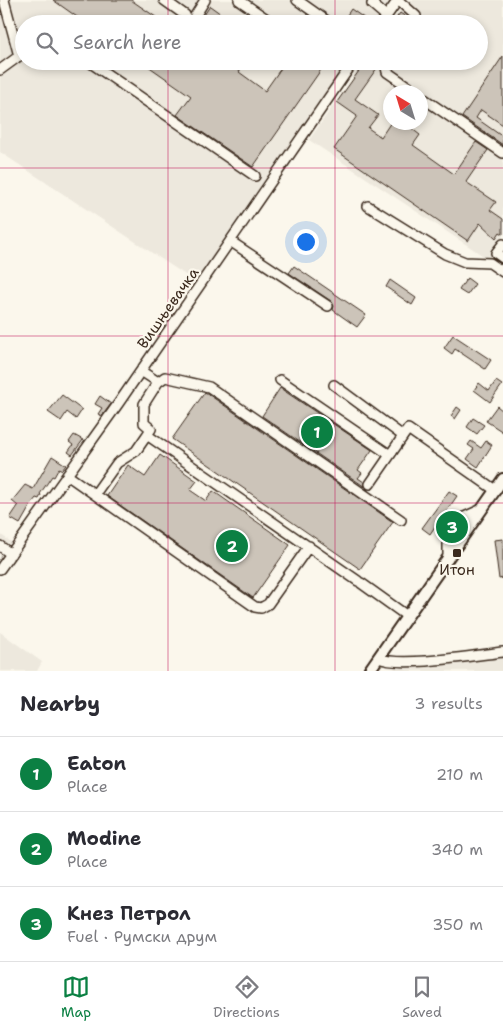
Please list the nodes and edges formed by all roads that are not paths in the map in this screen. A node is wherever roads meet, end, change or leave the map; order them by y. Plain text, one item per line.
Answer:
1 (4, 0) edge
2 (164, 0) edge
3 (205, 0) edge
4 (239, 0) edge
5 (297, 0) edge
6 (374, 0) edge
7 (398, 0) edge
8 (185, 15) edge
9 (195, 15) edge
10 (261, 15) edge
11 (318, 15) edge
12 (381, 15) edge
13 (388, 15) edge
14 (416, 15) edge
15 (15, 35) edge
16 (15, 59) edge
17 (0, 70) edge
18 (101, 70) edge
19 (348, 70) edge
20 (387, 70) edge
21 (406, 85) edge
22 (428, 101) edge
23 (503, 153) edge
24 (254, 176) dead end
25 (368, 206) dead end
26 (230, 241) junction
27 (503, 244) edge
28 (503, 258) edge
29 (503, 272) edge
30 (328, 306) dead end
31 (141, 371) junction
32 (280, 380) dead end
33 (158, 382) junction
34 (334, 385) dead end
35 (147, 435) junction
36 (403, 436) junction
37 (390, 455) junction
38 (67, 475) junction
39 (503, 479) edge
40 (370, 484) dead end
41 (495, 490) junction
42 (95, 494) junction
43 (482, 509) junction
44 (401, 520) dead end
45 (0, 546) edge
46 (309, 546) junction
47 (11, 554) junction
48 (448, 559) junction
49 (0, 569) edge
50 (408, 616) junction
51 (503, 652) edge
52 (379, 658) junction
53 (369, 671) edge

1 - 15 street
2 - 8 street
3 - 9 street
4 - 10 street
5 - 11 street
6 - 12 street
7 - 13 street
7 - 14 street
16 - 17 street
18 - 24 street
19 - 26 street, Вишњевачка
20 - 21 street
22 - 23 street
25 - 29 street
26 - 30 street
26 - 31 street, Вишњевачка
27 - 28 street
31 - 33 street
31 - 38 street, Вишњевачка
32 - 37 street
33 - 35 street
33 - 44 street
34 - 36 street
35 - 42 street
35 - 46 street
36 - 37 street
36 - 41 street
37 - 40 street
38 - 42 street
38 - 47 street, Вишњевачка
39 - 41 main road
41 - 43 main road
42 - 46 street
43 - 48 main road
43 - 48 street
45 - 47 street
46 - 50 street
47 - 49 street, Вишњевачка
48 - 50 main road
50 - 52 main road
51 - 52 street
52 - 53 main road

